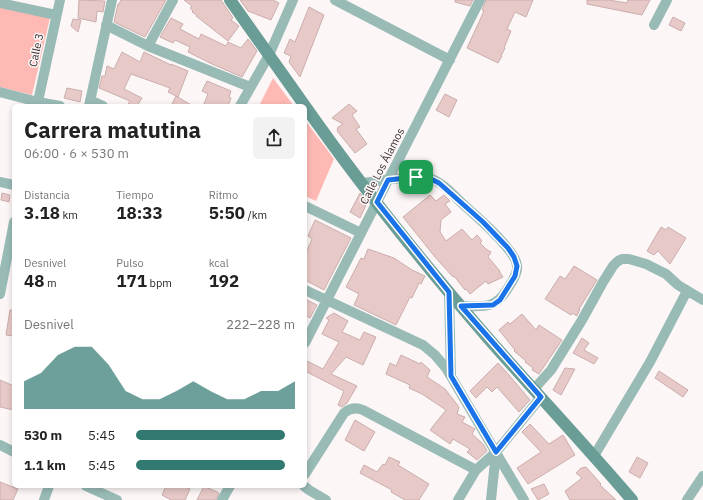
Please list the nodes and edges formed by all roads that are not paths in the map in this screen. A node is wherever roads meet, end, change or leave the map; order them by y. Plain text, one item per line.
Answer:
1 (60, 0) edge
2 (112, 0) edge
3 (173, 0) edge
4 (230, 0) edge
5 (293, 0) edge
6 (335, 0) edge
7 (480, 0) edge
8 (667, 0) edge
9 (0, 3) edge
10 (56, 15) junction
11 (654, 25) dead end
12 (106, 26) junction
13 (148, 46) junction
14 (269, 55) junction
15 (450, 60) junction
16 (250, 87) junction
17 (0, 92) edge
18 (90, 103) edge
19 (37, 104) edge
20 (241, 104) edge
21 (304, 104) edge
22 (307, 109) edge
23 (388, 180) junction
24 (0, 182) edge
25 (362, 183) junction
26 (12, 185) edge
27 (377, 202) junction
28 (307, 207) edge
29 (12, 232) edge
30 (361, 233) junction
31 (307, 291) edge
32 (687, 291) junction
33 (449, 292) junction
34 (0, 294) edge
35 (703, 300) edge
36 (326, 301) junction
37 (461, 306) junction
38 (307, 340) edge
39 (451, 376) junction
40 (538, 393) junction
41 (0, 445) edge
42 (12, 451) edge
43 (496, 452) junction
44 (592, 453) junction
45 (476, 470) junction
46 (307, 471) edge
47 (703, 476) edge
48 (48, 488) edge
49 (90, 488) edge
50 (229, 488) edge
51 (306, 488) edge
52 (699, 491) edge
53 (44, 500) edge
54 (117, 500) edge
55 (222, 500) edge
56 (326, 500) edge
57 (458, 500) edge
58 (491, 500) edge
59 (524, 500) edge
60 (632, 500) edge
61 (687, 500) edge

1 - 10 street, Calle 3
2 - 12 street
3 - 13 street
4 - 14 street
5 - 14 street
6 - 15 street
7 - 15 street, Calle Los Álamos
8 - 11 street
9 - 10 street
10 - 19 street, Calle 3
12 - 13 street
12 - 18 street
13 - 16 street
14 - 16 street
14 - 21 street
15 - 23 street, Calle Los Álamos
16 - 20 street
17 - 19 street
22 - 25 street
23 - 25 street
23 - 27 street, Calle Los Álamos
23 - 37 street
24 - 26 street
25 - 27 street
27 - 30 street, Calle Los Álamos
27 - 33 street
28 - 30 street
29 - 34 street
30 - 36 street, Calle Los Álamos
31 - 36 street
32 - 35 street
32 - 40 street
32 - 44 street
33 - 37 street
33 - 39 street
36 - 38 street, Calle Los Álamos
36 - 39 street
37 - 40 street
39 - 43 street
40 - 43 street
40 - 44 street
41 - 42 street
43 - 45 street
43 - 58 street
43 - 59 street
44 - 60 street
45 - 46 street
45 - 57 street
47 - 52 street
48 - 53 street
49 - 54 street
50 - 55 street
51 - 56 street
52 - 61 street

